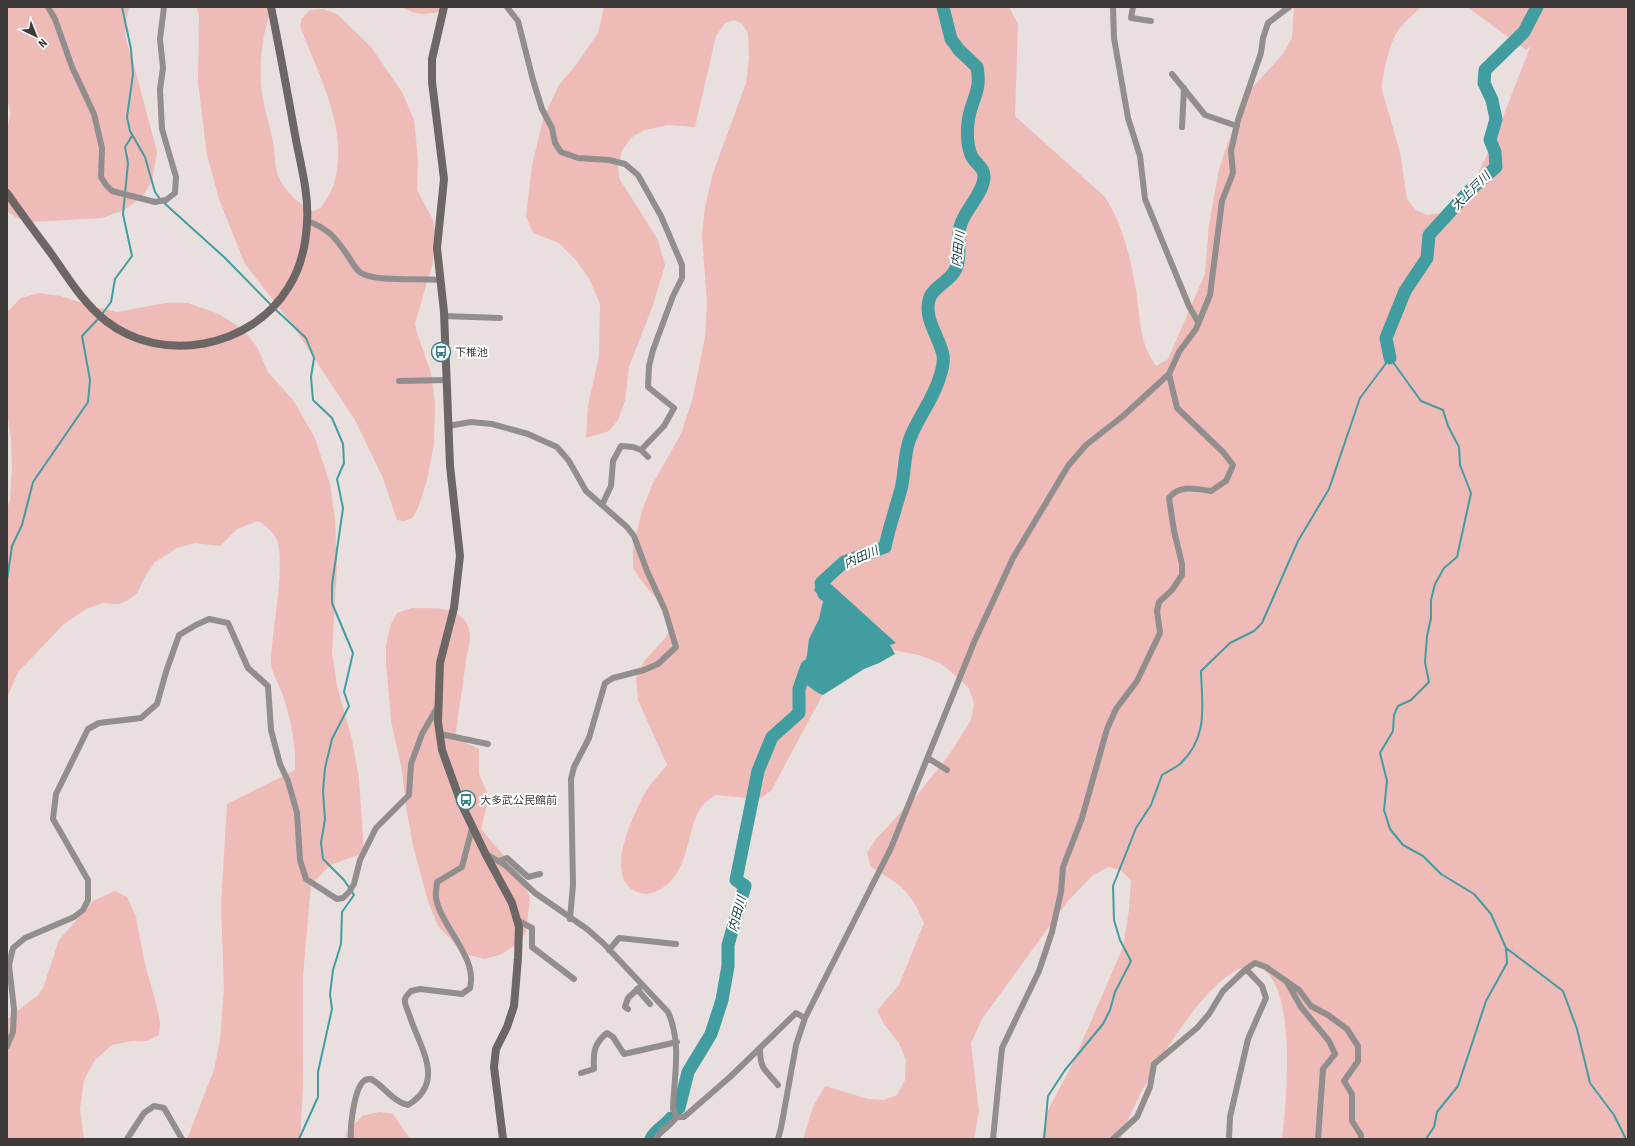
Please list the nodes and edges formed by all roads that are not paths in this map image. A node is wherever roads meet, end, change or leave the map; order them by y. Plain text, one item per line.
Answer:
1 (48, 7) edge
2 (164, 7) edge
3 (271, 7) edge
4 (444, 7) edge
5 (507, 7) edge
6 (1113, 7) edge
7 (1133, 7) edge
8 (1289, 7) edge
9 (1151, 21) dead end
10 (1172, 74) dead end
11 (1184, 88) junction
12 (1237, 126) junction
13 (1182, 127) dead end
14 (7, 193) edge
15 (308, 221) junction
16 (440, 280) junction
17 (444, 316) junction
18 (500, 318) dead end
19 (1198, 322) junction
20 (1169, 374) junction
21 (447, 380) junction
22 (399, 381) dead end
23 (448, 426) junction
24 (641, 450) junction
25 (648, 457) dead end
26 (602, 505) junction
27 (437, 708) junction
28 (440, 734) junction
29 (488, 744) dead end
30 (928, 758) junction
31 (948, 770) dead end
32 (472, 828) junction
33 (485, 853) junction
34 (499, 862) junction
35 (540, 874) dead end
36 (570, 918) junction
37 (517, 920) junction
38 (676, 944) dead end
39 (610, 950) junction
40 (1246, 968) junction
41 (574, 979) dead end
42 (1286, 981) junction
43 (639, 987) junction
44 (650, 1004) dead end
45 (628, 1009) dead end
46 (805, 1018) junction
47 (677, 1042) junction
48 (7, 1046) edge
49 (760, 1048) junction
50 (581, 1073) dead end
51 (778, 1085) dead end
52 (677, 1117) junction
53 (127, 1139) edge
54 (182, 1139) edge
55 (351, 1139) edge
56 (503, 1139) edge
57 (656, 1139) edge
58 (778, 1139) edge
59 (993, 1139) edge
60 (1113, 1139) edge
61 (1229, 1139) edge
62 (1318, 1139) edge
63 (1361, 1139) edge

1 - 2 street
3 - 15 street
4 - 16 street
5 - 24 street
6 - 19 street
7 - 9 street
8 - 12 street
10 - 11 street
11 - 12 street
11 - 13 street
12 - 19 street
14 - 15 street
15 - 16 street
16 - 17 street
17 - 18 street
17 - 21 street
19 - 20 street
20 - 30 street
20 - 59 street
21 - 22 street
21 - 23 street
23 - 26 street
23 - 27 street
24 - 25 street
24 - 26 street
26 - 36 street
27 - 28 street
27 - 48 street
28 - 29 street
28 - 32 street
30 - 31 street
30 - 46 street
32 - 33 street
32 - 55 street
33 - 34 street
33 - 37 street
34 - 35 street
34 - 36 street
36 - 39 street
37 - 41 street
37 - 56 street
38 - 39 street
39 - 43 street
40 - 42 street
40 - 60 street
40 - 61 street
42 - 62 street
42 - 63 street
43 - 44 street
43 - 45 street
43 - 47 street
46 - 49 street
46 - 58 street
47 - 50 street
47 - 52 street
49 - 51 street
49 - 52 street
52 - 57 street
53 - 54 street

